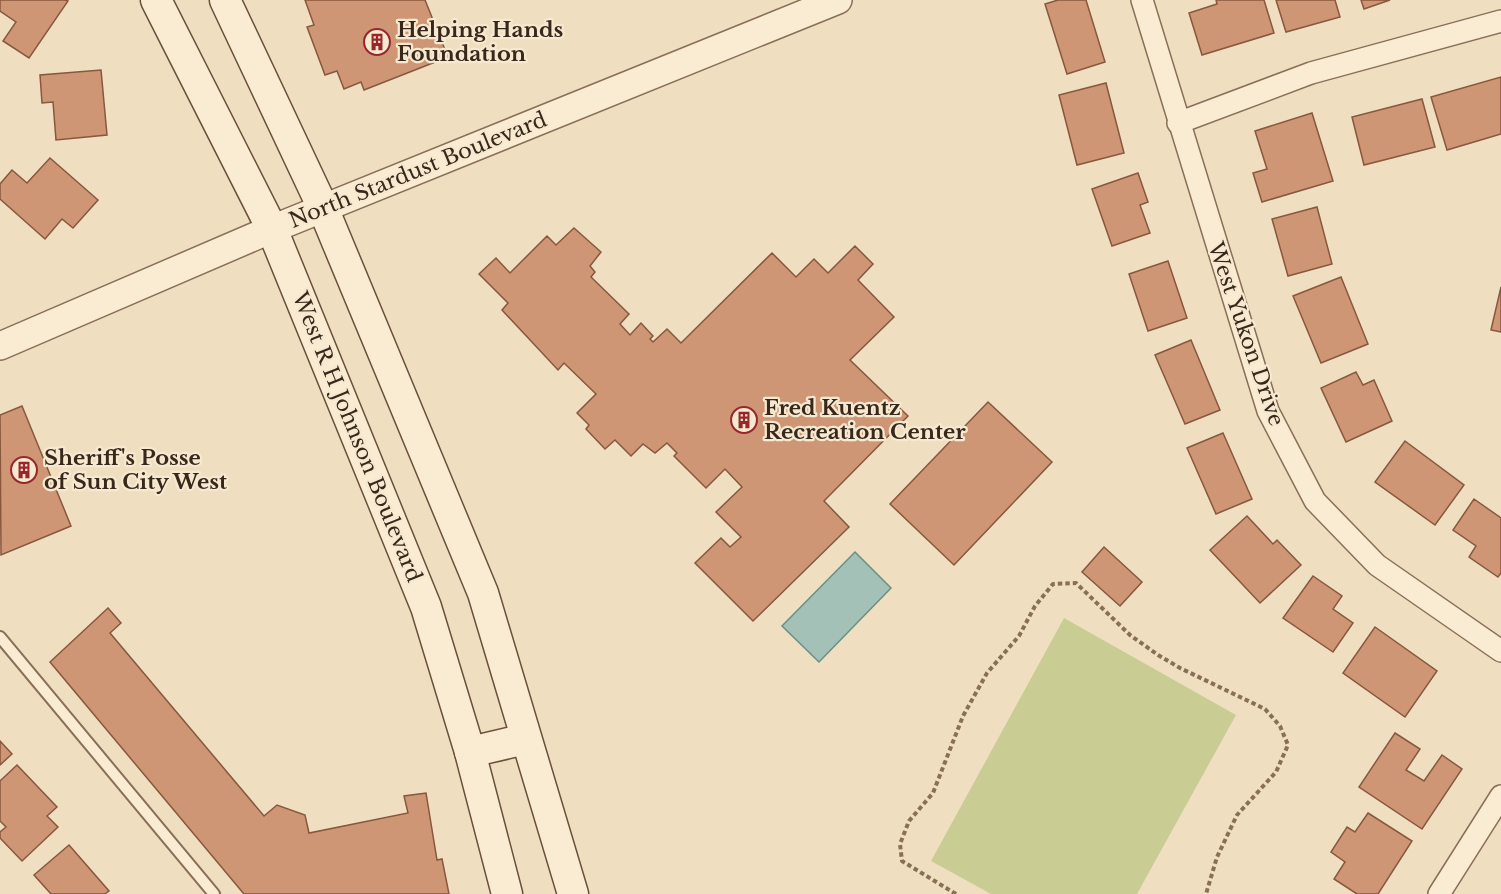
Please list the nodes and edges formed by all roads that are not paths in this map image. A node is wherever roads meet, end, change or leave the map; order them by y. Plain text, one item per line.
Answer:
1 (156, 0) edge
2 (225, 0) edge
3 (838, 0) edge
4 (1142, 0) edge
5 (1501, 21) edge
6 (1178, 123) junction
7 (323, 208) junction
8 (272, 229) junction
9 (0, 346) edge
10 (0, 637) edge
11 (1501, 651) edge
12 (526, 739) junction
13 (470, 752) junction
14 (1501, 796) edge
15 (214, 894) edge
16 (507, 894) edge
17 (573, 894) edge
18 (1439, 894) edge

1 - 8 main road, West R H Johnson Boulevard
2 - 7 main road
3 - 7 street, North Stardust Boulevard
4 - 6 street, West Yukon Drive
5 - 6 street
6 - 11 street, West Yukon Drive
7 - 8 street, North Stardust Boulevard
7 - 12 main road
8 - 9 street, North Stardust Boulevard
8 - 13 main road, West R H Johnson Boulevard
10 - 15 lane
12 - 13 main road
12 - 17 main road
13 - 16 main road, West R H Johnson Boulevard
14 - 18 street

